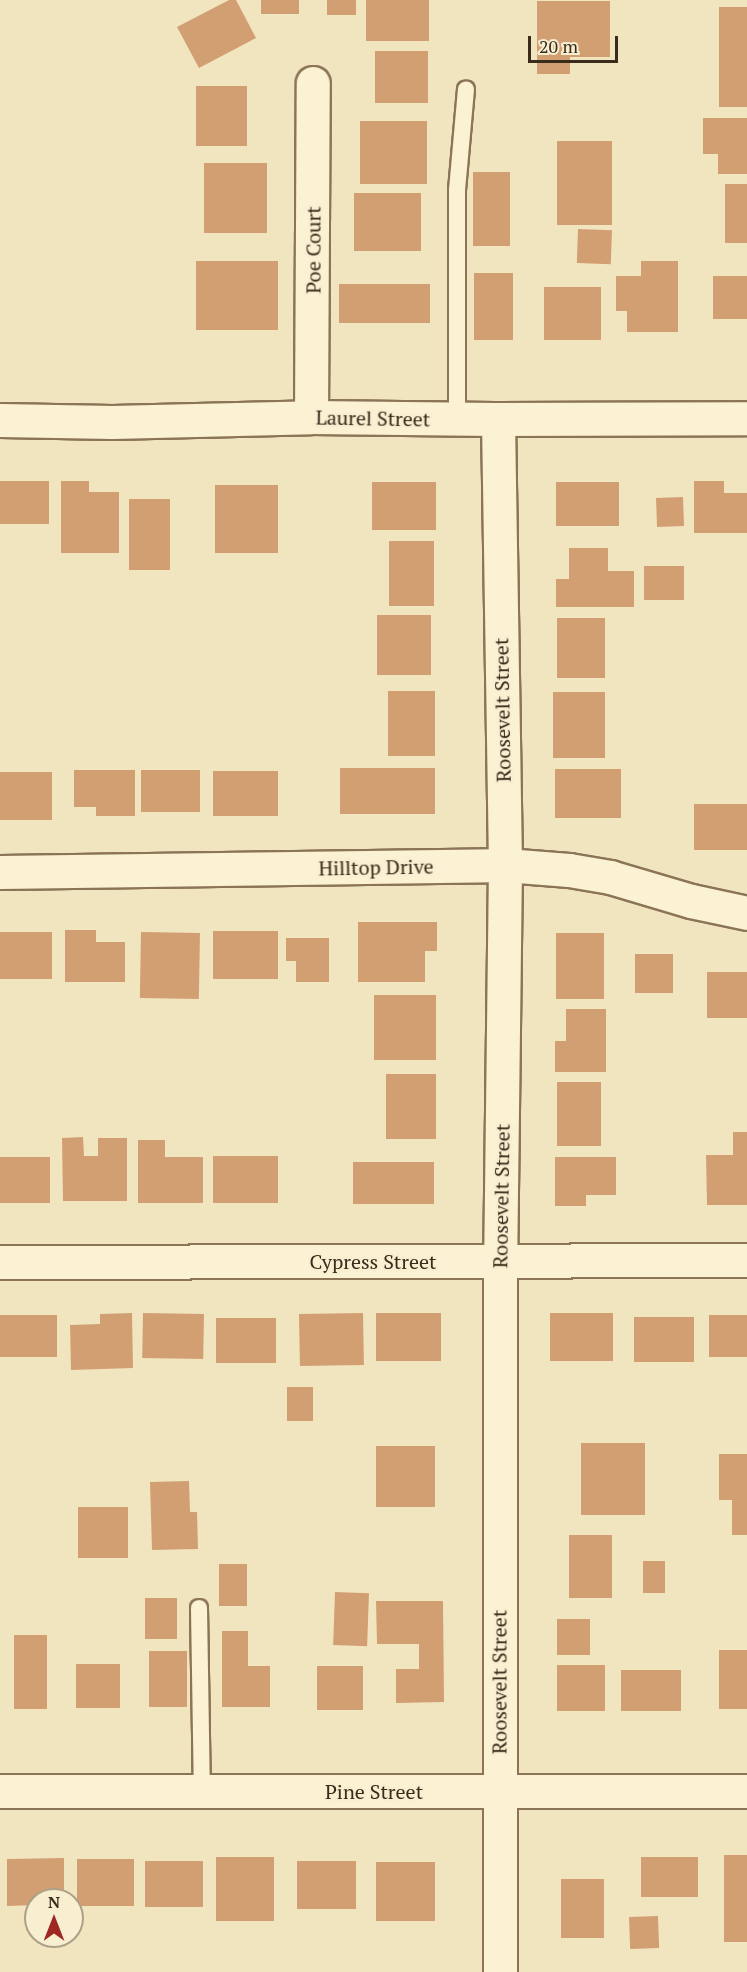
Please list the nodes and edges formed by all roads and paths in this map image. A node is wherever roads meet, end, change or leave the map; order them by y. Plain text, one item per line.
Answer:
1 (313, 83) dead end
2 (466, 89) dead end
3 (311, 417) junction
4 (747, 418) edge
5 (457, 419) junction
6 (0, 420) edge
7 (498, 420) junction
8 (505, 865) junction
9 (0, 872) edge
10 (747, 914) edge
11 (747, 1260) edge
12 (500, 1261) junction
13 (0, 1262) edge
14 (199, 1608) dead end
15 (499, 1790) junction
16 (0, 1791) edge
17 (202, 1791) junction
18 (747, 1791) edge
19 (500, 1972) edge

1 - 3 street, Poe Court
2 - 5 lane
3 - 5 street, Laurel Street
3 - 6 street, Laurel Street
4 - 7 street, Laurel Street
5 - 7 street, Laurel Street
7 - 8 street, Roosevelt Street
8 - 9 street, Hilltop Drive
8 - 10 street, Hilltop Drive
8 - 12 street, Roosevelt Street
11 - 12 street, Cypress Street
12 - 13 street, Cypress Street
12 - 15 street, Roosevelt Street
14 - 17 lane
15 - 17 street, Pine Street
15 - 18 street, Pine Street
15 - 19 street, Roosevelt Street
16 - 17 street, Pine Street

